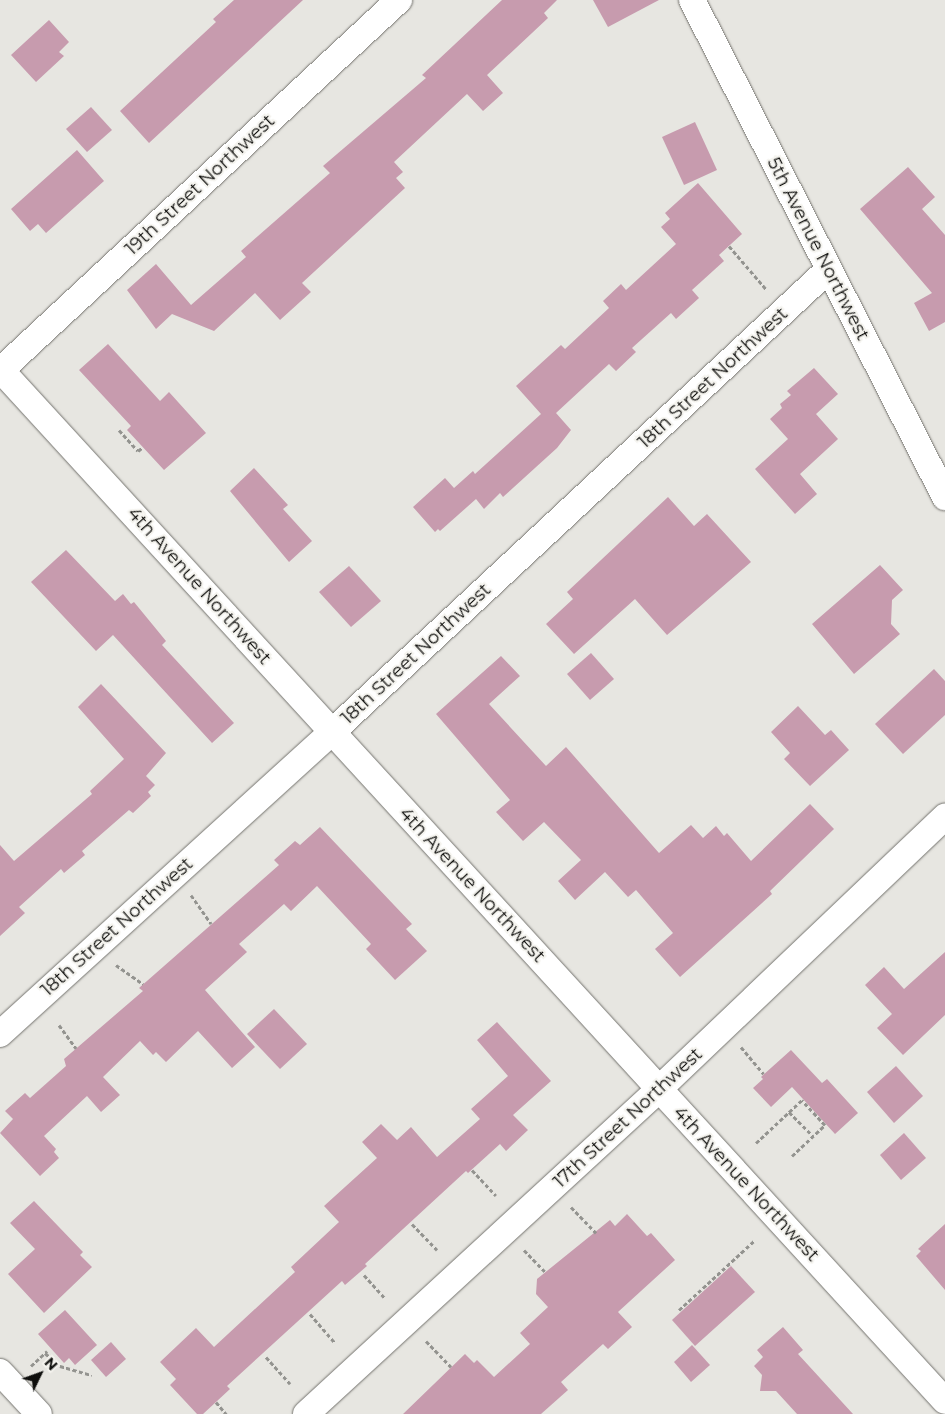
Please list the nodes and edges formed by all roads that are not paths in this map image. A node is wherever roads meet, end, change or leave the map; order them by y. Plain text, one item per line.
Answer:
1 (399, 0) edge
2 (692, 0) edge
3 (829, 269) junction
4 (0, 370) edge
5 (945, 497) edge
6 (332, 732) junction
7 (945, 817) edge
8 (0, 1034) edge
9 (659, 1089) junction
10 (0, 1372) edge
11 (945, 1400) edge
12 (39, 1414) edge
13 (306, 1414) edge

1 - 4 street, 19th Street Northwest
2 - 3 street, 5th Avenue Northwest
3 - 5 street, 5th Avenue Northwest
3 - 6 street, 18th Street Northwest
4 - 6 street, 4th Avenue Northwest
6 - 8 street, 18th Street Northwest
6 - 9 street, 4th Avenue Northwest
7 - 9 street, 17th Street Northwest
9 - 11 street, 4th Avenue Northwest
9 - 13 street, 17th Street Northwest
10 - 12 street

